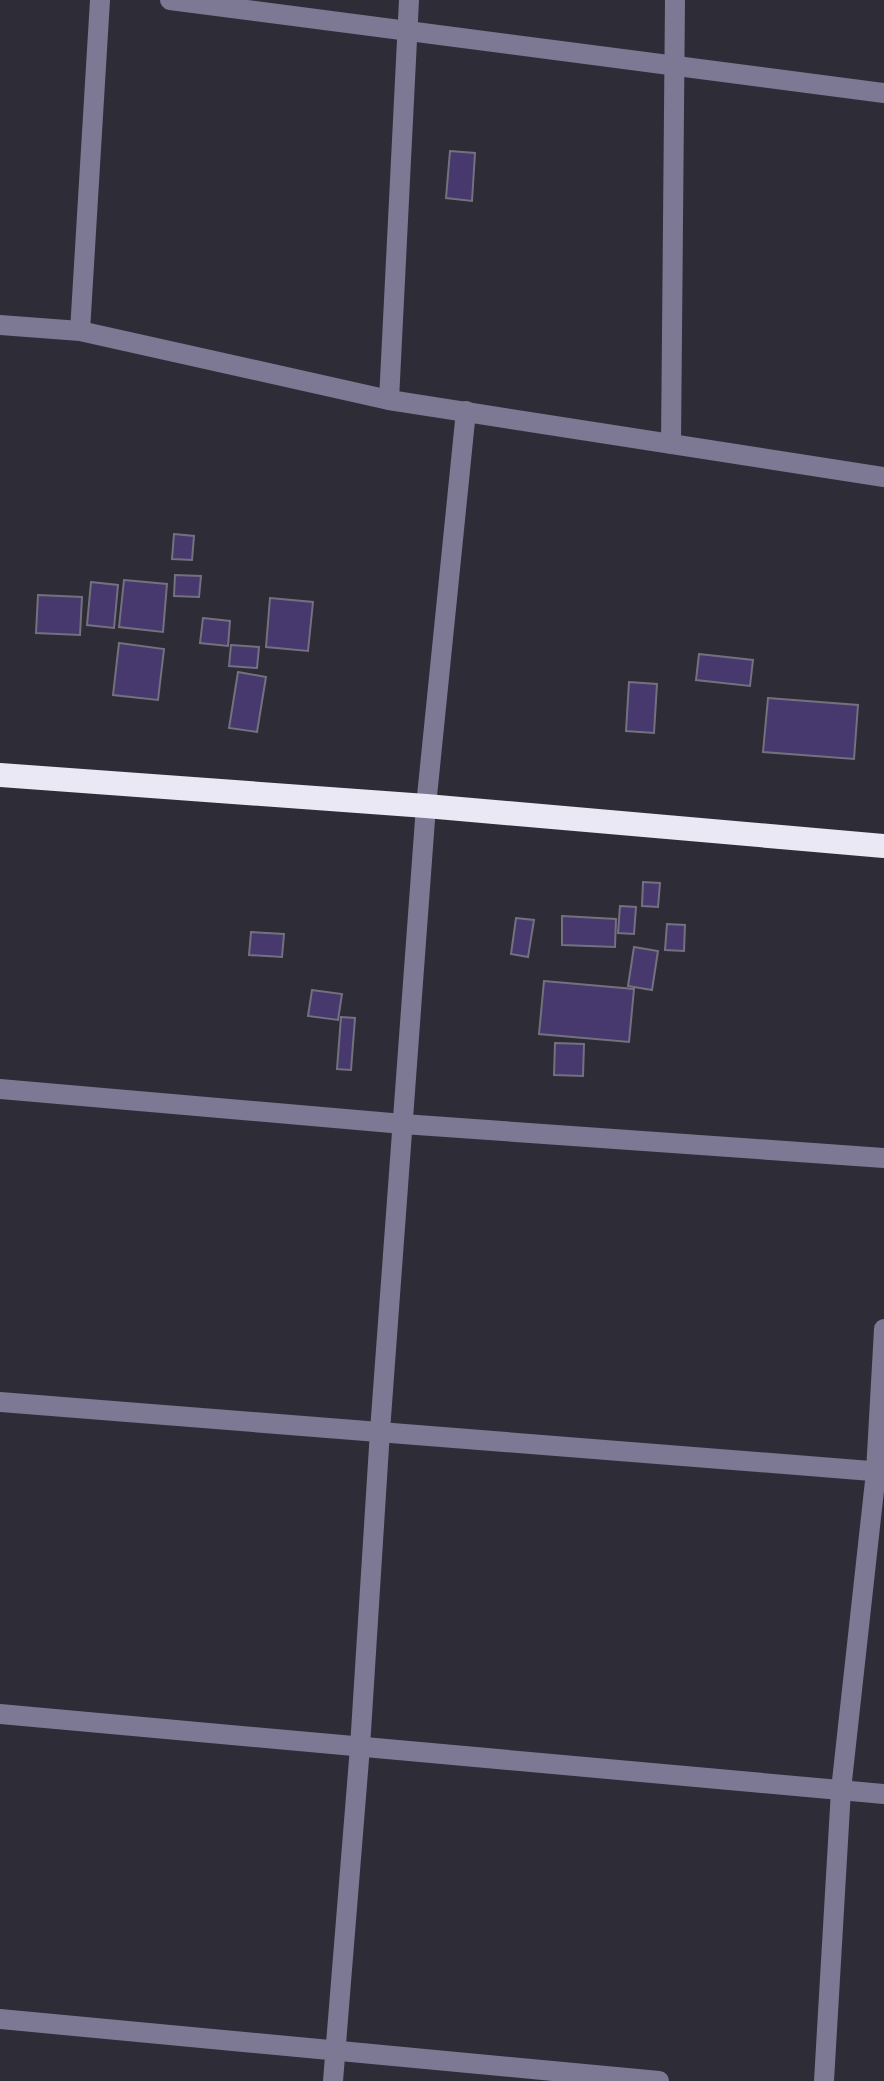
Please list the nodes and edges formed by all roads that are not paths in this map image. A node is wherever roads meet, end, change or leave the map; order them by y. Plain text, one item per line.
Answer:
1 (100, 0) edge
2 (170, 0) edge
3 (409, 0) edge
4 (675, 0) edge
5 (408, 29) junction
6 (674, 66) junction
7 (884, 93) edge
8 (0, 325) edge
9 (80, 331) junction
10 (389, 400) junction
11 (466, 411) junction
12 (671, 444) junction
13 (884, 477) edge
14 (0, 775) edge
15 (426, 806) junction
16 (884, 846) edge
17 (0, 1089) edge
18 (403, 1124) junction
19 (884, 1158) edge
20 (884, 1329) edge
21 (0, 1402) edge
22 (380, 1431) junction
23 (880, 1472) edge
24 (0, 1714) edge
25 (360, 1747) junction
26 (841, 1790) junction
27 (884, 1794) edge
28 (0, 2019) edge
29 (335, 2051) junction
30 (333, 2081) edge
31 (659, 2081) edge
32 (824, 2081) edge

1 - 9 street
2 - 5 street
3 - 5 street
4 - 6 street
5 - 6 street
5 - 10 street
6 - 7 street
6 - 12 street
8 - 9 street
9 - 10 street
10 - 11 street
11 - 12 street
11 - 15 street
12 - 13 street
14 - 15 highway
15 - 16 highway
15 - 18 street
17 - 18 street
18 - 19 street
18 - 22 street
20 - 23 street
21 - 22 street
22 - 23 street
22 - 25 street
23 - 26 street
24 - 25 street
25 - 26 street
25 - 29 street
26 - 27 street
26 - 32 street
28 - 29 street
29 - 30 street
29 - 31 street

